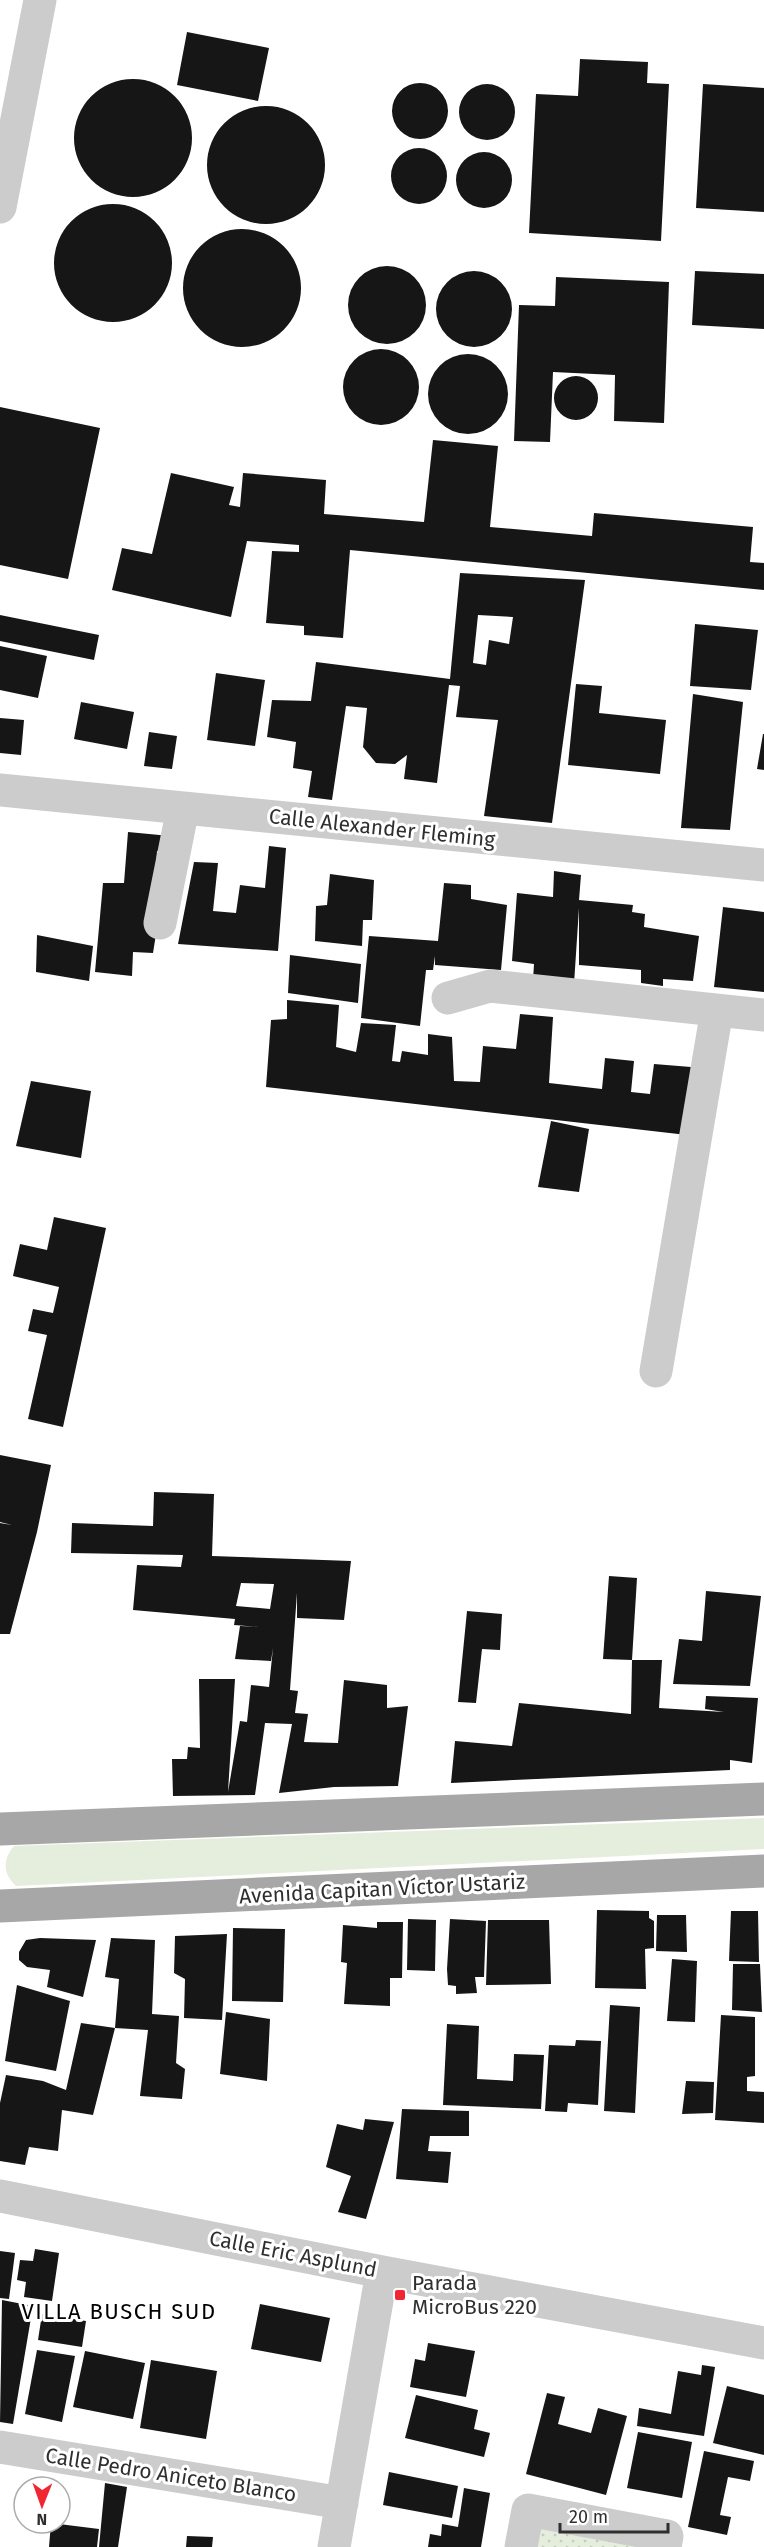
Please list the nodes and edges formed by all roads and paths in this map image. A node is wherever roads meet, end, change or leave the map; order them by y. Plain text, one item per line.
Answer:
1 (40, 0) edge
2 (0, 207) edge
3 (0, 790) edge
4 (183, 808) junction
5 (764, 865) edge
6 (160, 923) dead end
7 (448, 998) dead end
8 (717, 1010) junction
9 (764, 1015) edge
10 (656, 1371) dead end
11 (764, 1799) edge
12 (0, 1829) edge
13 (764, 1871) edge
14 (0, 1906) edge
15 (0, 2196) edge
16 (382, 2272) junction
17 (764, 2343) edge
18 (0, 2447) edge
19 (342, 2504) junction
20 (334, 2547) edge
21 (521, 2547) edge
22 (665, 2547) edge

1 - 2 street
3 - 4 street, Calle Alexander Fleming
4 - 5 street, Calle Alexander Fleming
4 - 6 street
7 - 8 street
8 - 9 street
8 - 10 street
11 - 12 main road
13 - 14 main road, Avenida Capitan Víctor Ustariz
15 - 16 street, Calle Eric Asplund
16 - 17 street, Calle Eric Asplund
16 - 19 street
18 - 19 street, Calle Pedro Aniceto Blanco
19 - 20 street
21 - 22 street

